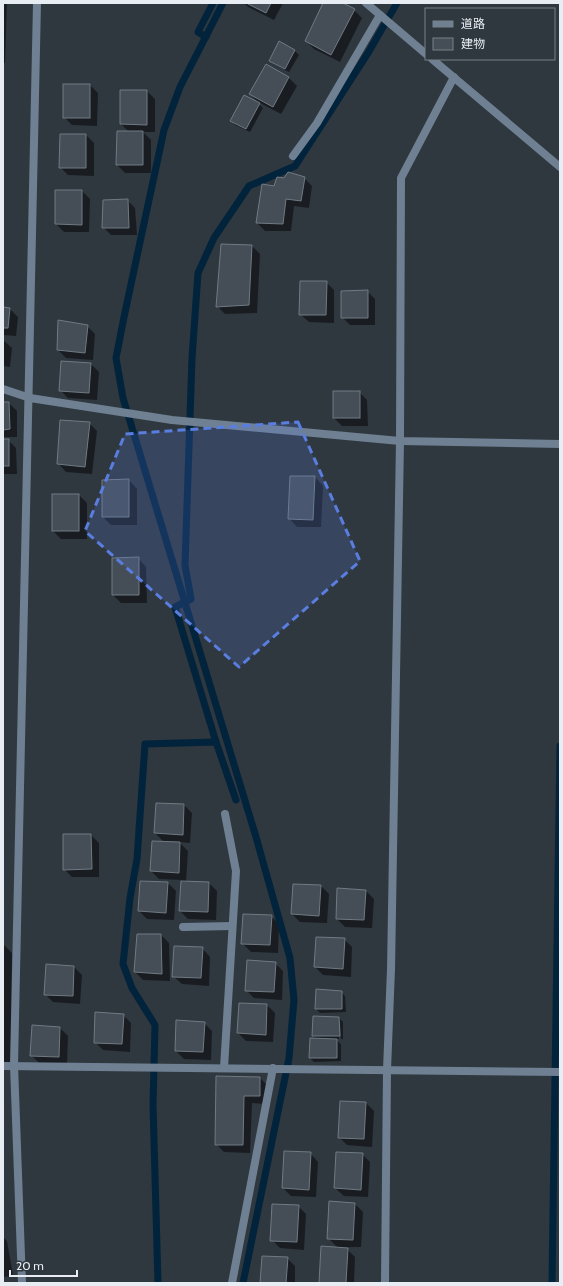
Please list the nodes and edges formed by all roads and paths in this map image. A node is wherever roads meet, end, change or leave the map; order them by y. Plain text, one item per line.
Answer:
1 (37, 3) edge
2 (366, 3) edge
3 (380, 15) junction
4 (425, 53) edge
5 (433, 60) edge
6 (454, 77) junction
7 (293, 156) dead end
8 (560, 167) edge
9 (3, 389) edge
10 (30, 398) junction
11 (400, 441) junction
12 (560, 444) edge
13 (225, 814) dead end
14 (184, 926) dead end
15 (232, 926) junction
16 (3, 1066) edge
17 (14, 1066) junction
18 (224, 1068) junction
19 (273, 1068) junction
20 (387, 1070) junction
21 (560, 1072) edge
22 (22, 1283) edge
23 (232, 1283) edge
24 (386, 1283) edge

1 - 10 street
2 - 3 street
3 - 4 street
3 - 7 street
5 - 6 street
6 - 8 street
6 - 11 street
9 - 10 street
10 - 11 street
10 - 17 street
11 - 12 street
11 - 20 street
13 - 15 street
14 - 15 street
15 - 18 street
16 - 17 street
17 - 18 street
17 - 22 street
18 - 19 street
19 - 20 street
19 - 23 street
20 - 21 street
20 - 24 street

